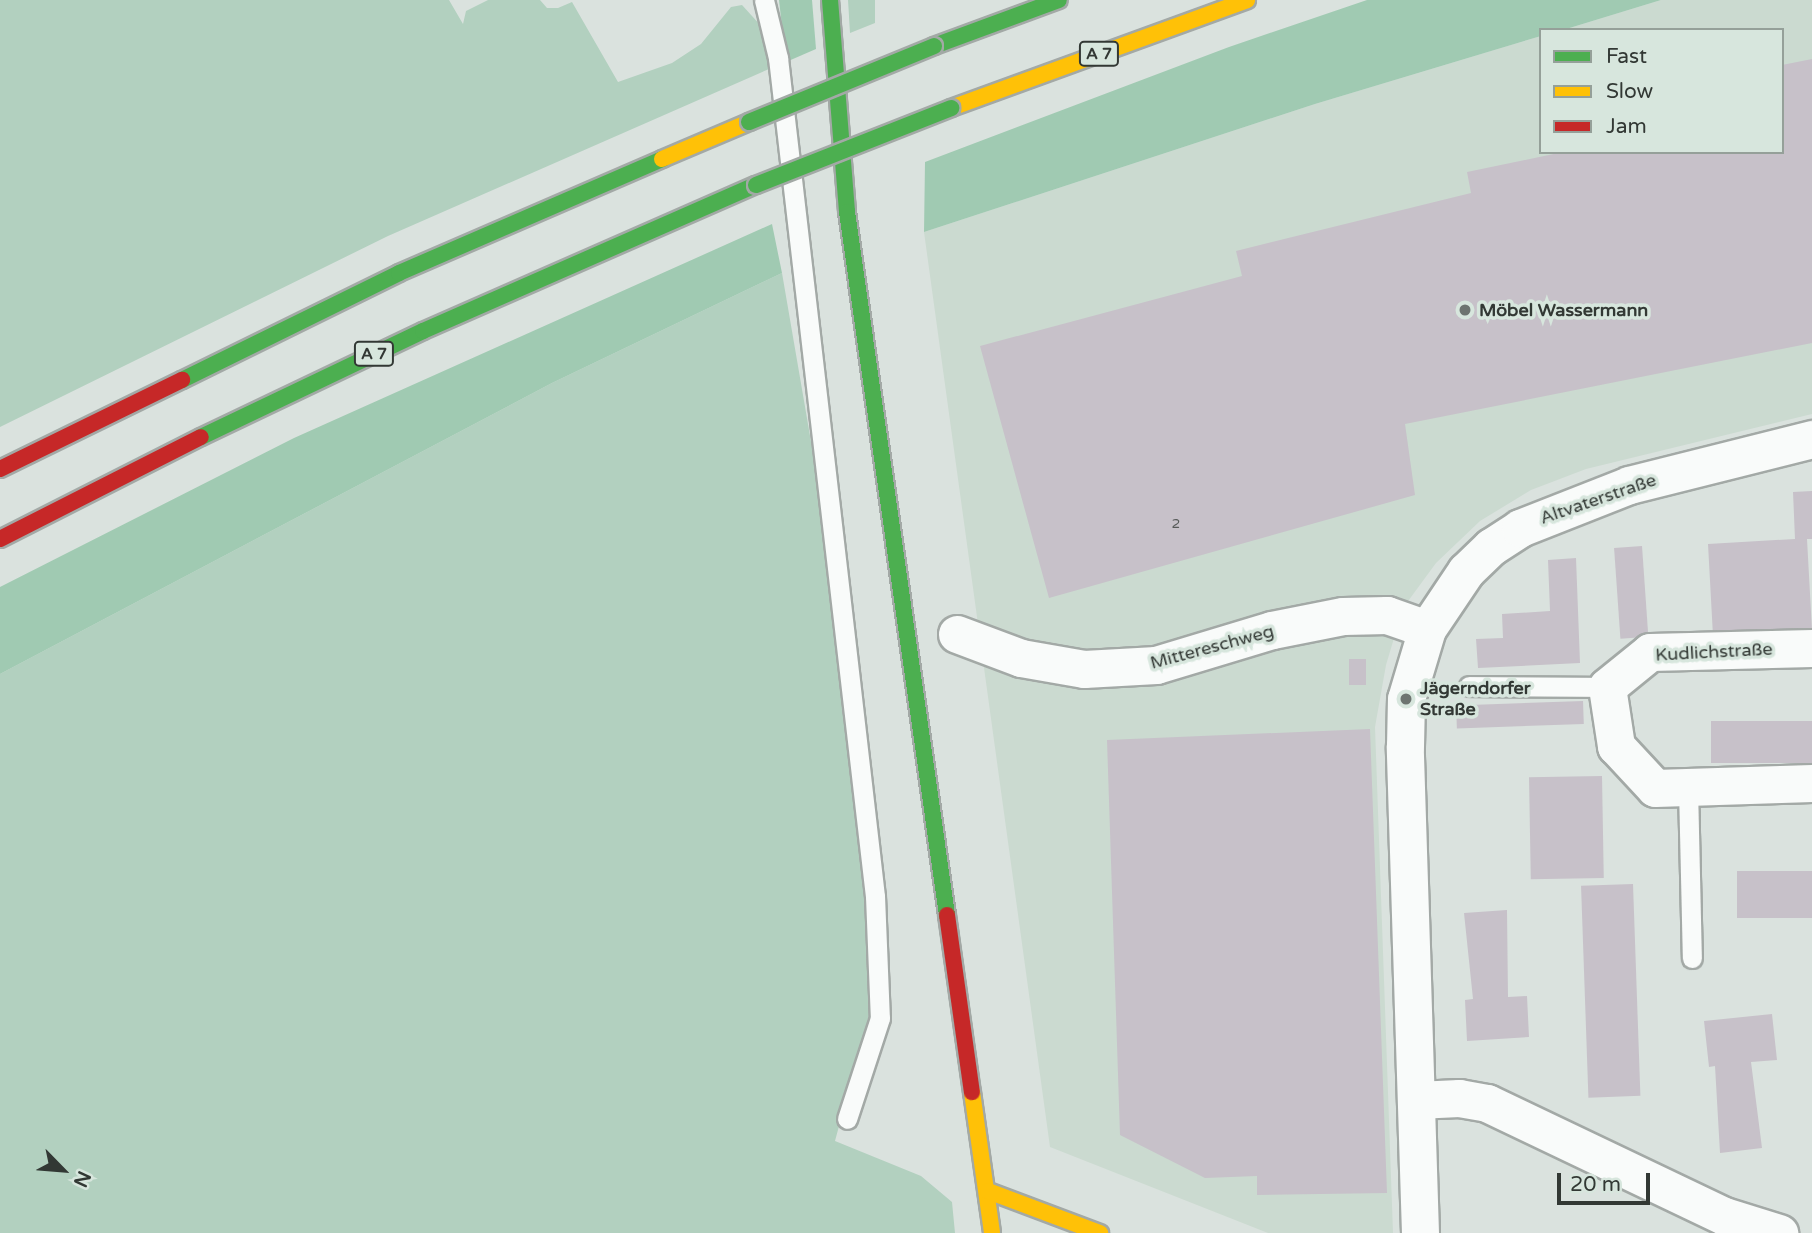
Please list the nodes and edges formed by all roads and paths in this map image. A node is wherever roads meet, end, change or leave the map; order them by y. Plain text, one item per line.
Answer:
1 (764, 0) edge
2 (830, 0) edge
3 (1059, 0) edge
4 (1247, 0) edge
5 (1812, 439) edge
6 (0, 469) edge
7 (0, 539) edge
8 (1427, 629) junction
9 (957, 634) dead end
10 (1812, 648) edge
11 (1469, 686) dead end
12 (1607, 687) junction
13 (1812, 783) edge
14 (1688, 787) junction
15 (1692, 958) dead end
16 (1416, 1100) junction
17 (846, 1119) dead end
18 (988, 1191) junction
19 (992, 1233) edge
20 (1100, 1233) edge
21 (1420, 1233) edge
22 (1779, 1233) edge

1 - 17 lane
2 - 18 main road
3 - 6 main road, bridge
4 - 7 main road, A 7, bridge
5 - 8 street, Altvaterstraße
8 - 9 street, Mittereschweg
8 - 16 street
10 - 12 street, Kudlichstraße
11 - 12 lane
12 - 14 street
13 - 14 street
14 - 15 lane
16 - 21 street
16 - 22 street
18 - 19 main road
18 - 20 main road

